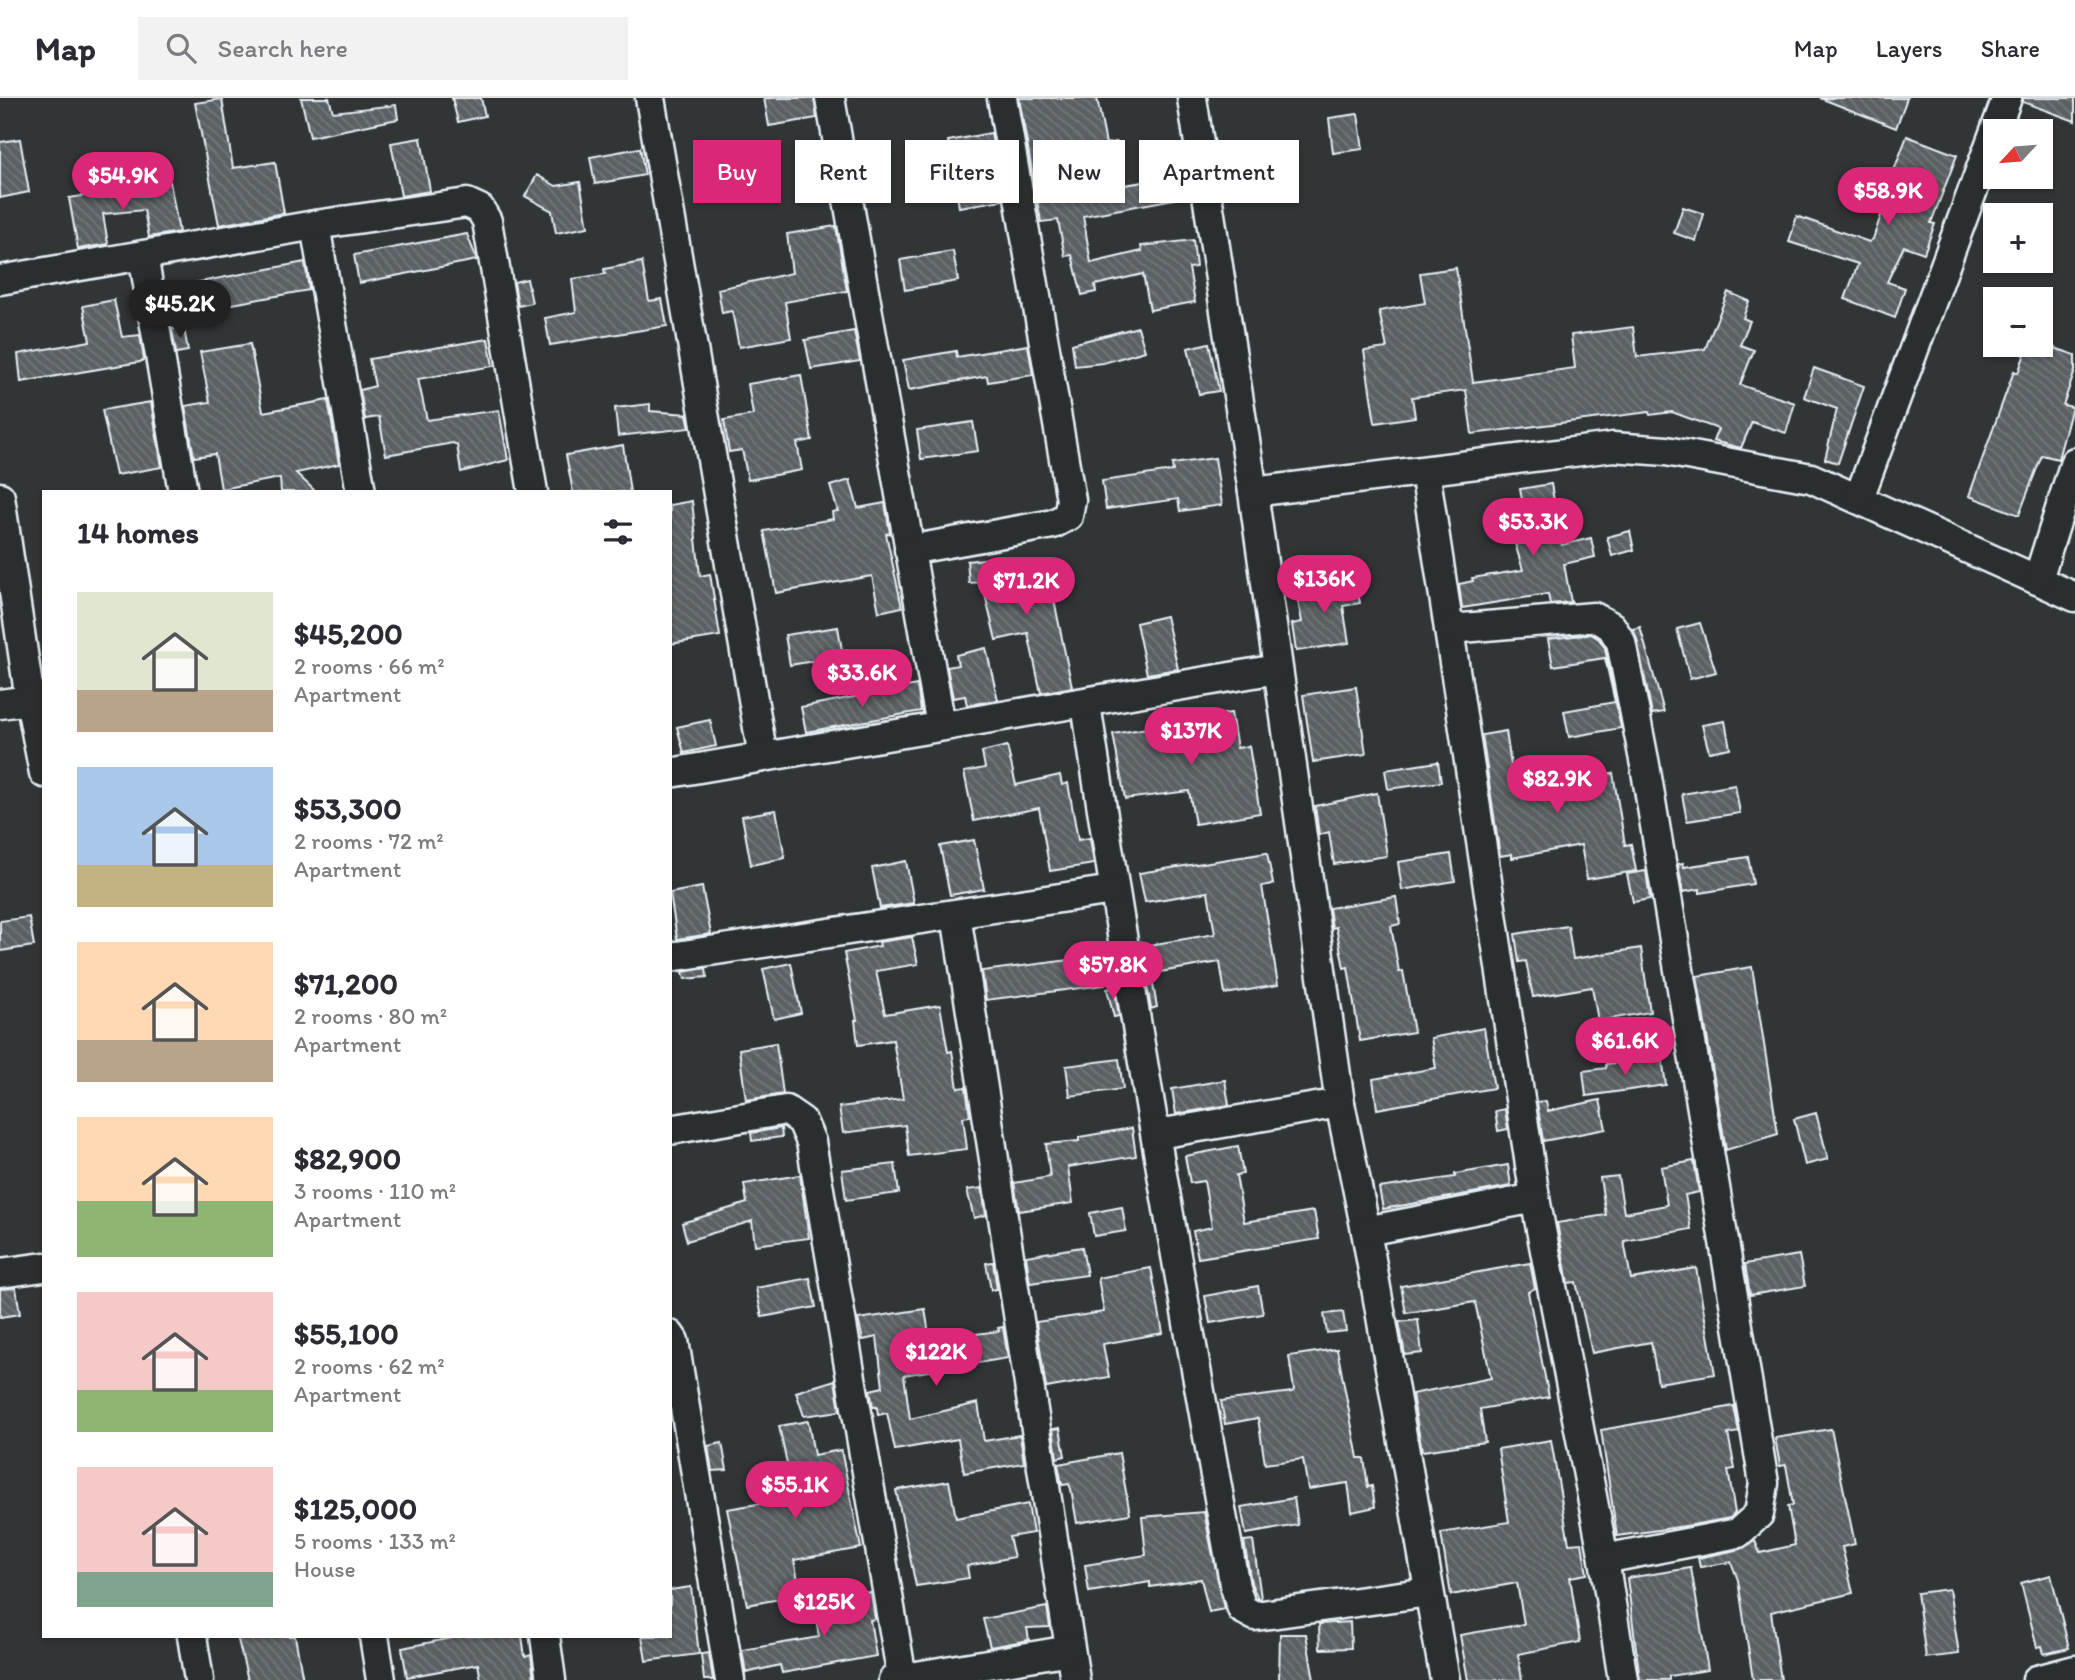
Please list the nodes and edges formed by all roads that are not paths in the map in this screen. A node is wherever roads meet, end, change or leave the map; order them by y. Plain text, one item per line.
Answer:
1 (650, 98) edge
2 (830, 98) edge
3 (1002, 98) edge
4 (1192, 98) edge
5 (2007, 98) edge
6 (315, 225) junction
7 (143, 255) junction
8 (0, 280) edge
9 (2075, 462) edge
10 (1425, 471) junction
11 (183, 490) edge
12 (360, 490) edge
13 (533, 490) edge
14 (1253, 492) junction
15 (1859, 498) junction
16 (1, 512) edge
17 (909, 550) junction
18 (2038, 579) junction
19 (2075, 597) edge
20 (1450, 629) junction
21 (1277, 669) junction
22 (30, 700) junction
23 (0, 704) edge
24 (1086, 704) junction
25 (941, 726) junction
26 (763, 757) junction
27 (42, 763) edge
28 (672, 774) edge
29 (1113, 890) junction
30 (956, 915) junction
31 (672, 957) edge
32 (1340, 1104) junction
33 (672, 1130) edge
34 (1158, 1134) junction
35 (1535, 1198) junction
36 (1366, 1231) junction
37 (42, 1268) edge
38 (0, 1273) edge
39 (672, 1338) edge
40 (1604, 1559) junction
41 (1429, 1592) junction
42 (192, 1638) edge
43 (374, 1638) edge
44 (545, 1638) edge
45 (1070, 1650) junction
46 (2075, 1670) edge
47 (897, 1679) edge
48 (199, 1680) edge
49 (381, 1680) edge
50 (551, 1680) edge
51 (730, 1680) edge
52 (1075, 1680) edge
53 (1445, 1680) edge
54 (1623, 1680) edge
55 (2037, 1680) edge

1 - 26 street
2 - 17 street
3 - 17 street
4 - 14 street
5 - 15 street
6 - 7 street
6 - 12 street
6 - 13 street
7 - 8 street
7 - 11 street
9 - 18 street
10 - 14 street
10 - 15 street
10 - 20 street
14 - 21 street
15 - 18 street
16 - 22 street
17 - 25 street
18 - 19 street
20 - 35 street
20 - 40 street
21 - 24 street
21 - 32 street
22 - 23 street
22 - 27 street
24 - 25 street
24 - 29 street
25 - 26 street
26 - 28 street
29 - 30 street
29 - 34 street
30 - 31 street
30 - 45 street
32 - 34 street
32 - 36 street
33 - 47 street
34 - 41 street
35 - 36 street
35 - 40 street
36 - 41 street
37 - 38 street
39 - 51 street
40 - 54 street
41 - 53 street
42 - 48 street
43 - 49 street
44 - 50 street
45 - 47 street
45 - 52 street
46 - 55 street

